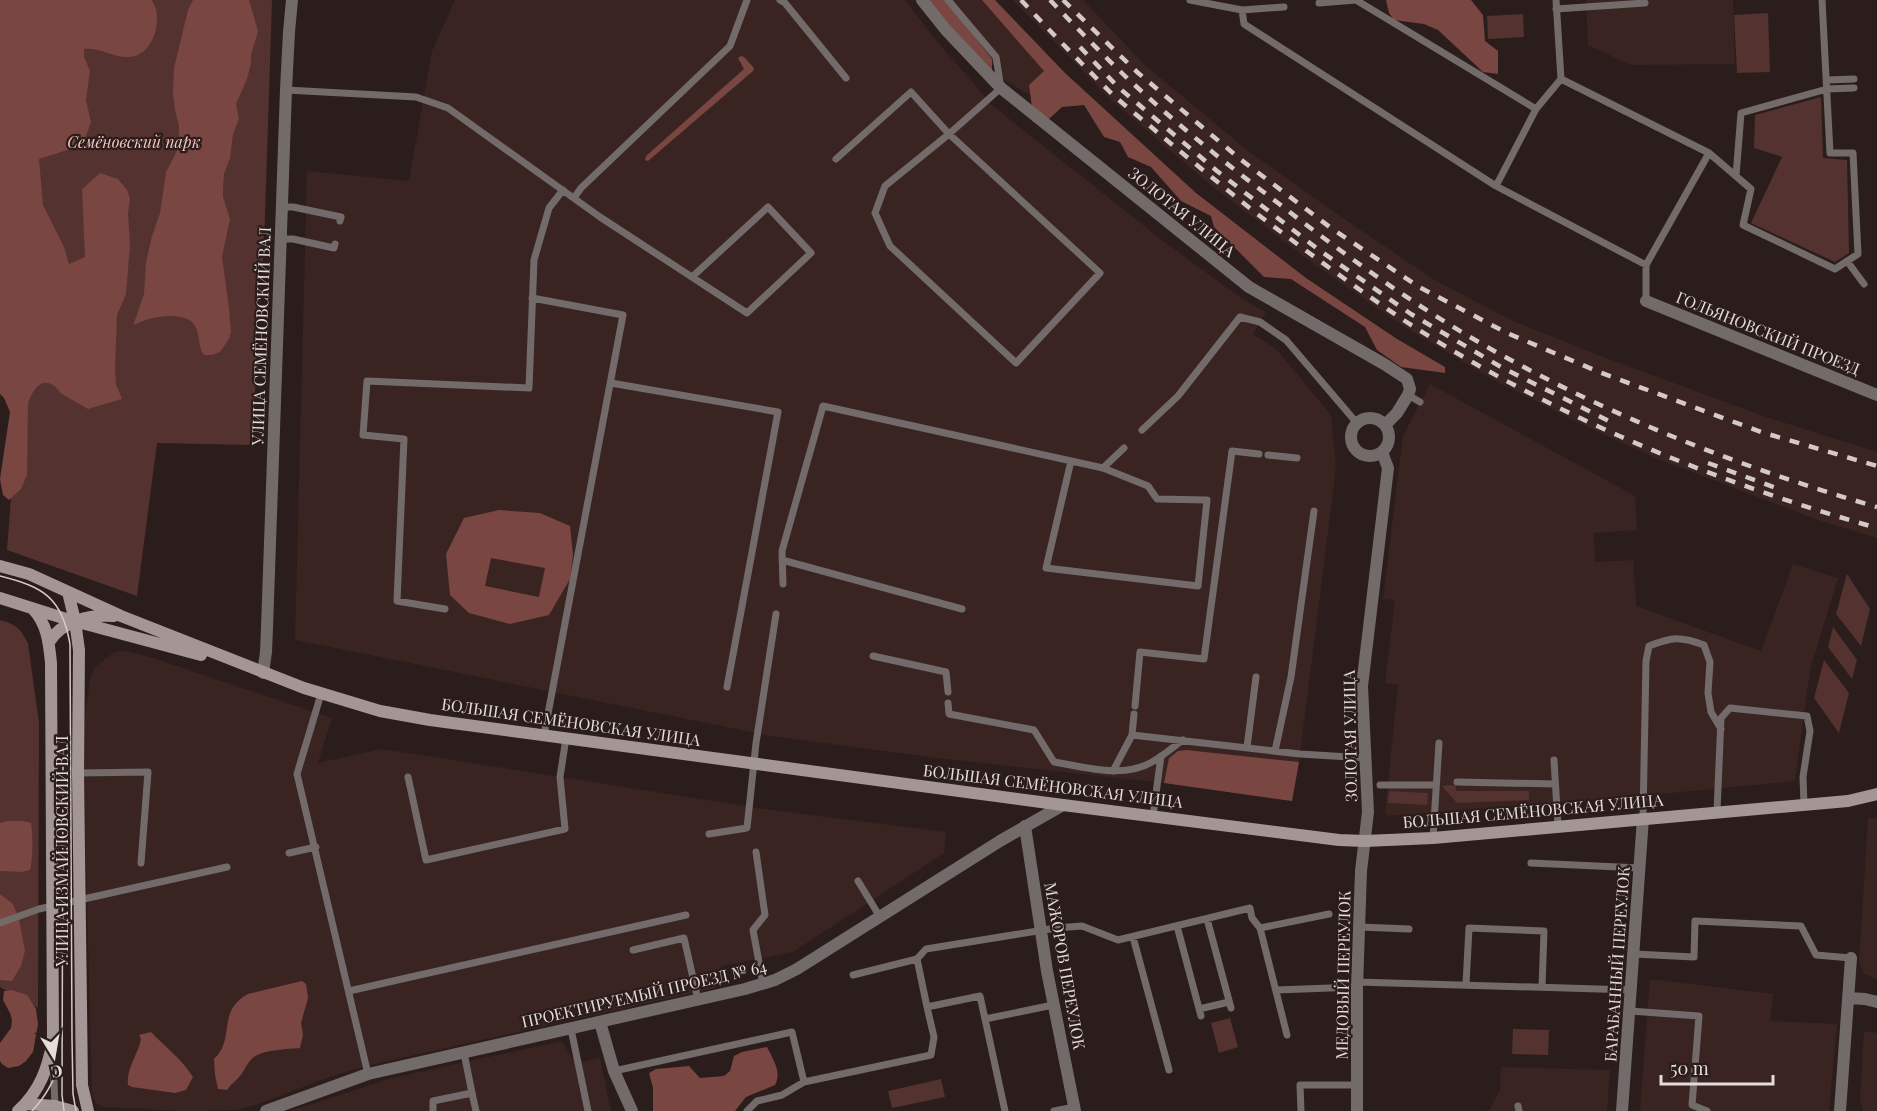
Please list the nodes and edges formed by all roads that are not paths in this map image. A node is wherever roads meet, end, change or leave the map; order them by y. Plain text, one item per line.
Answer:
1 (292, 0) edge
2 (747, 0) edge
3 (780, 0) edge
4 (922, 0) edge
5 (948, 0) edge
6 (1190, 0) edge
7 (1356, 0) edge
8 (1556, 0) edge
9 (1822, 0) edge
10 (1319, 3) dead end
11 (1645, 3) dead end
12 (1284, 7) dead end
13 (1556, 9) junction
14 (1242, 10) junction
15 (846, 78) dead end
16 (1854, 79) dead end
17 (1561, 80) junction
18 (1827, 80) junction
19 (1001, 88) junction
20 (1854, 88) dead end
21 (1827, 89) junction
22 (286, 90) junction
23 (1536, 109) junction
24 (949, 134) junction
25 (1708, 153) junction
26 (836, 159) dead end
27 (1736, 176) junction
28 (1496, 186) junction
29 (563, 190) junction
30 (574, 198) junction
31 (282, 207) junction
32 (340, 221) dead end
33 (281, 238) junction
34 (334, 244) dead end
35 (1847, 261) junction
36 (1646, 265) junction
37 (692, 277) junction
38 (1864, 284) dead end
39 (532, 298) junction
40 (1646, 301) joint
41 (611, 383) junction
42 (1408, 395) junction
43 (1877, 395) edge
44 (1420, 402) dead end
45 (1356, 422) junction
46 (1385, 425) junction
47 (1142, 430) dead end
48 (1124, 448) dead end
49 (1382, 452) junction
50 (1259, 454) dead end
51 (1269, 455) dead end
52 (1297, 458) dead end
53 (1071, 461) junction
54 (1103, 468) junction
55 (1314, 511) dead end
56 (782, 560) junction
57 (0, 566) edge
58 (783, 585) dead end
59 (68, 592) junction
60 (0, 598) edge
61 (33, 609) junction
62 (445, 609) dead end
63 (962, 609) dead end
64 (776, 614) dead end
65 (121, 616) junction
66 (72, 621) junction
67 (49, 642) junction
68 (873, 656) dead end
69 (262, 673) junction
70 (1256, 677) dead end
71 (727, 687) dead end
72 (948, 692) dead end
73 (321, 694) junction
74 (948, 703) dead end
75 (1721, 729) junction
76 (544, 735) junction
77 (1132, 735) junction
78 (566, 738) junction
79 (1183, 740) junction
80 (1439, 743) dead end
81 (1247, 747) junction
82 (1275, 751) junction
83 (1161, 756) junction
84 (1366, 758) junction
85 (1554, 760) dead end
86 (753, 763) junction
87 (1113, 771) junction
88 (78, 772) junction
89 (408, 777) dead end
90 (1457, 782) dead end
91 (1555, 784) junction
92 (1380, 785) dead end
93 (1436, 785) junction
94 (1877, 794) edge
95 (1848, 801) junction
96 (1877, 802) edge
97 (1063, 805) junction
98 (1804, 805) junction
99 (1717, 812) junction
100 (1153, 816) junction
101 (1643, 819) junction
102 (1025, 826) junction
103 (1558, 826) junction
104 (709, 834) dead end
105 (1433, 838) junction
106 (1365, 841) junction
107 (315, 847) junction
108 (756, 852) dead end
109 (289, 853) dead end
110 (141, 863) dead end
111 (1532, 863) dead end
112 (226, 867) dead end
113 (1640, 868) junction
114 (858, 881) dead end
115 (79, 901) junction
116 (52, 906) junction
117 (1329, 914) dead end
118 (687, 915) dead end
119 (880, 917) junction
120 (1208, 919) junction
121 (0, 923) edge
122 (1177, 926) junction
123 (1360, 927) junction
124 (1260, 928) junction
125 (1409, 929) dead end
126 (1040, 931) junction
127 (1133, 937) junction
128 (633, 950) dead end
129 (1634, 954) junction
130 (1851, 958) joint
131 (917, 959) junction
132 (853, 975) dead end
133 (763, 984) junction
134 (1357, 984) junction
135 (1466, 984) junction
136 (1542, 987) junction
137 (1276, 990) junction
138 (1632, 990) junction
139 (349, 991) junction
140 (1849, 998) junction
141 (698, 1000) junction
142 (1877, 1002) edge
143 (1053, 1005) junction
144 (927, 1007) junction
145 (1630, 1011) junction
146 (985, 1019) junction
147 (600, 1022) junction
148 (571, 1029) junction
149 (1287, 1035) dead end
150 (53, 1040) junction
151 (464, 1053) junction
152 (1169, 1070) dead end
153 (614, 1071) junction
154 (368, 1074) junction
155 (804, 1083) junction
156 (1357, 1085) junction
157 (472, 1093) junction
158 (22, 1108) edge
159 (56, 1109) edge
160 (1075, 1109) edge
161 (72, 1111) edge
162 (88, 1111) edge
163 (266, 1111) edge
164 (433, 1111) edge
165 (476, 1111) edge
166 (588, 1111) edge
167 (632, 1111) edge
168 (747, 1111) edge
169 (1005, 1111) edge
170 (1054, 1111) edge
171 (1301, 1111) edge
172 (1357, 1111) edge
173 (1622, 1111) edge
174 (1707, 1111) edge
175 (1840, 1111) edge

1 - 22 street, УЛИЦА СЕМЁНОВСКИЙ ВАЛ
2 - 30 lane
3 - 15 lane
4 - 19 street, ЗОЛОТАЯ УЛИЦА
5 - 19 lane
6 - 14 lane
7 - 10 lane
7 - 23 lane
8 - 13 lane
9 - 18 lane
11 - 13 lane
12 - 14 lane
13 - 17 lane
14 - 28 lane
16 - 18 lane
17 - 23 lane
17 - 25 lane
18 - 21 lane
19 - 24 lane
19 - 42 street, ЗОЛОТАЯ УЛИЦА
20 - 21 lane
21 - 27 lane
21 - 35 lane
22 - 29 lane
22 - 31 street, УЛИЦА СЕМЁНОВСКИЙ ВАЛ
23 - 28 lane
24 - 24 lane
24 - 26 lane
25 - 27 lane
25 - 36 lane
27 - 35 lane
28 - 36 lane
29 - 30 lane
29 - 39 lane
30 - 37 lane
31 - 32 lane
31 - 33 street, УЛИЦА СЕМЁНОВСКИЙ ВАЛ
33 - 34 lane
33 - 69 street, УЛИЦА СЕМЁНОВСКИЙ ВАЛ
35 - 38 lane
36 - 40 lane
37 - 37 lane
39 - 41 lane
39 - 62 lane
40 - 43 street, ГОЛЬЯНОВСКИЙ ПРОЕЗД
41 - 71 lane
41 - 76 lane
42 - 44 lane
42 - 46 street
45 - 46 street
45 - 47 lane
45 - 49 street
46 - 49 street, ЗОЛОТАЯ УЛИЦА
48 - 54 lane
49 - 84 street, ЗОЛОТАЯ УЛИЦА
50 - 77 lane
51 - 52 lane
53 - 54 lane
53 - 54 lane
53 - 56 lane
55 - 82 lane
56 - 58 lane
56 - 63 lane
57 - 59 main road, БОЛЬШАЯ СЕМЁНОВСКАЯ УЛИЦА
59 - 65 main road, БОЛЬШАЯ СЕМЁНОВСКАЯ УЛИЦА
59 - 66 main road, УЛИЦА ИЗМАЙЛОВСКИЙ ВАЛ
60 - 61 main road, БОЛЬШАЯ СЕМЁНОВСКАЯ УЛИЦА
61 - 66 main road, БОЛЬШАЯ СЕМЁНОВСКАЯ УЛИЦА
61 - 67 main road, УЛИЦА ИЗМАЙЛОВСКИЙ ВАЛ
64 - 86 lane
65 - 66 main road
65 - 69 main road, БОЛЬШАЯ СЕМЁНОВСКАЯ УЛИЦА
66 - 67 main road
66 - 69 main road, БОЛЬШАЯ СЕМЁНОВСКАЯ УЛИЦА
66 - 88 main road, УЛИЦА ИЗМАЙЛОВСКИЙ ВАЛ
67 - 116 main road, УЛИЦА ИЗМАЙЛОВСКИЙ ВАЛ
68 - 72 lane
69 - 73 main road, БОЛЬШАЯ СЕМЁНОВСКАЯ УЛИЦА
70 - 81 lane
73 - 76 main road, БОЛЬШАЯ СЕМЁНОВСКАЯ УЛИЦА
73 - 107 lane
74 - 87 lane
75 - 98 lane
75 - 99 lane
75 - 101 lane
76 - 78 main road, БОЛЬШАЯ СЕМЁНОВСКАЯ УЛИЦА
77 - 79 lane
77 - 87 lane
78 - 86 main road, БОЛЬШАЯ СЕМЁНОВСКАЯ УЛИЦА
78 - 89 lane
79 - 81 lane
79 - 83 lane
80 - 93 lane
81 - 82 lane
82 - 84 lane
83 - 87 lane
83 - 100 lane
84 - 106 street, ЗОЛОТАЯ УЛИЦА
85 - 91 lane
86 - 97 main road, БОЛЬШАЯ СЕМЁНОВСКАЯ УЛИЦА
86 - 104 lane
88 - 110 lane
88 - 115 main road, УЛИЦА ИЗМАЙЛОВСКИЙ ВАЛ
90 - 91 lane
91 - 103 lane
92 - 93 lane
93 - 105 lane
94 - 95 main road, БОЛЬШАЯ СЕМЁНОВСКАЯ УЛИЦА
95 - 96 main road, БОЛЬШАЯ СЕМЁНОВСКАЯ УЛИЦА
95 - 98 main road, БОЛЬШАЯ СЕМЁНОВСКАЯ УЛИЦА
97 - 100 main road, БОЛЬШАЯ СЕМЁНОВСКАЯ УЛИЦА
97 - 102 street, ПРОЕКТИРУЕМЫЙ ПРОЕЗД № 64
98 - 99 main road, БОЛЬШАЯ СЕМЁНОВСКАЯ УЛИЦА
99 - 101 main road, БОЛЬШАЯ СЕМЁНОВСКАЯ УЛИЦА
100 - 106 main road, БОЛЬШАЯ СЕМЁНОВСКАЯ УЛИЦА
101 - 103 main road, БОЛЬШАЯ СЕМЁНОВСКАЯ УЛИЦА
101 - 113 street, БАРАБАННЫЙ ПЕРЕУЛОК
102 - 119 street, ПРОЕКТИРУЕМЫЙ ПРОЕЗД № 64
102 - 126 street, МАЖОРОВ ПЕРЕУЛОК
103 - 105 main road, БОЛЬШАЯ СЕМЁНОВСКАЯ УЛИЦА
105 - 106 main road, БОЛЬШАЯ СЕМЁНОВСКАЯ УЛИЦА
106 - 123 street, МЕДОВЫЙ ПЕРЕУЛОК
107 - 109 lane
107 - 139 lane
108 - 133 lane
111 - 113 lane
112 - 115 lane
113 - 129 street, БАРАБАННЫЙ ПЕРЕУЛОК
114 - 119 lane
115 - 116 lane
115 - 162 main road, УЛИЦА ИЗМАЙЛОВСКИЙ ВАЛ
116 - 121 lane
116 - 150 main road, УЛИЦА ИЗМАЙЛОВСКИЙ ВАЛ
117 - 124 lane
118 - 139 lane
119 - 133 street, ПРОЕКТИРУЕМЫЙ ПРОЕЗД № 64
120 - 122 lane
120 - 122 lane
120 - 124 lane
122 - 127 lane
123 - 125 lane
123 - 134 street, МЕДОВЫЙ ПЕРЕУЛОК
124 - 137 lane
126 - 127 lane
126 - 131 lane
126 - 143 street, МАЖОРОВ ПЕРЕУЛОК
127 - 152 lane
128 - 141 lane
129 - 130 lane
129 - 138 street, БАРАБАННЫЙ ПЕРЕУЛОК
130 - 140 street
131 - 132 lane
131 - 144 lane
133 - 141 street, ПРОЕКТИРУЕМЫЙ ПРОЕЗД № 64
134 - 135 lane
134 - 137 lane
134 - 156 street, МЕДОВЫЙ ПЕРЕУЛОК
135 - 136 lane
135 - 136 lane
136 - 138 lane
137 - 149 lane
138 - 145 street, БАРАБАННЫЙ ПЕРЕУЛОК
139 - 154 lane
140 - 142 street
140 - 175 street
141 - 147 street, ПРОЕКТИРУЕМЫЙ ПРОЕЗД № 64
143 - 146 lane
143 - 160 street, МАЖОРОВ ПЕРЕУЛОК
144 - 146 lane
144 - 155 lane
145 - 173 street, БАРАБАННЫЙ ПЕРЕУЛОК
145 - 174 lane
146 - 169 lane
147 - 148 street, ПРОЕКТИРУЕМЫЙ ПРОЕЗД № 64
147 - 153 street
148 - 151 street, ПРОЕКТИРУЕМЫЙ ПРОЕЗД № 64
148 - 166 lane
150 - 158 main road, УЛИЦА ИЗМАЙЛОВСКИЙ ВАЛ
150 - 159 lane
151 - 154 street, ПРОЕКТИРУЕМЫЙ ПРОЕЗД № 64
151 - 157 lane
153 - 155 lane
153 - 167 street
154 - 163 street, ПРОЕКТИРУЕМЫЙ ПРОЕЗД № 64
155 - 168 lane
156 - 171 lane
156 - 172 street, МЕДОВЫЙ ПЕРЕУЛОК
157 - 164 lane
157 - 165 lane
158 - 159 main road
159 - 161 main road
160 - 170 lane

